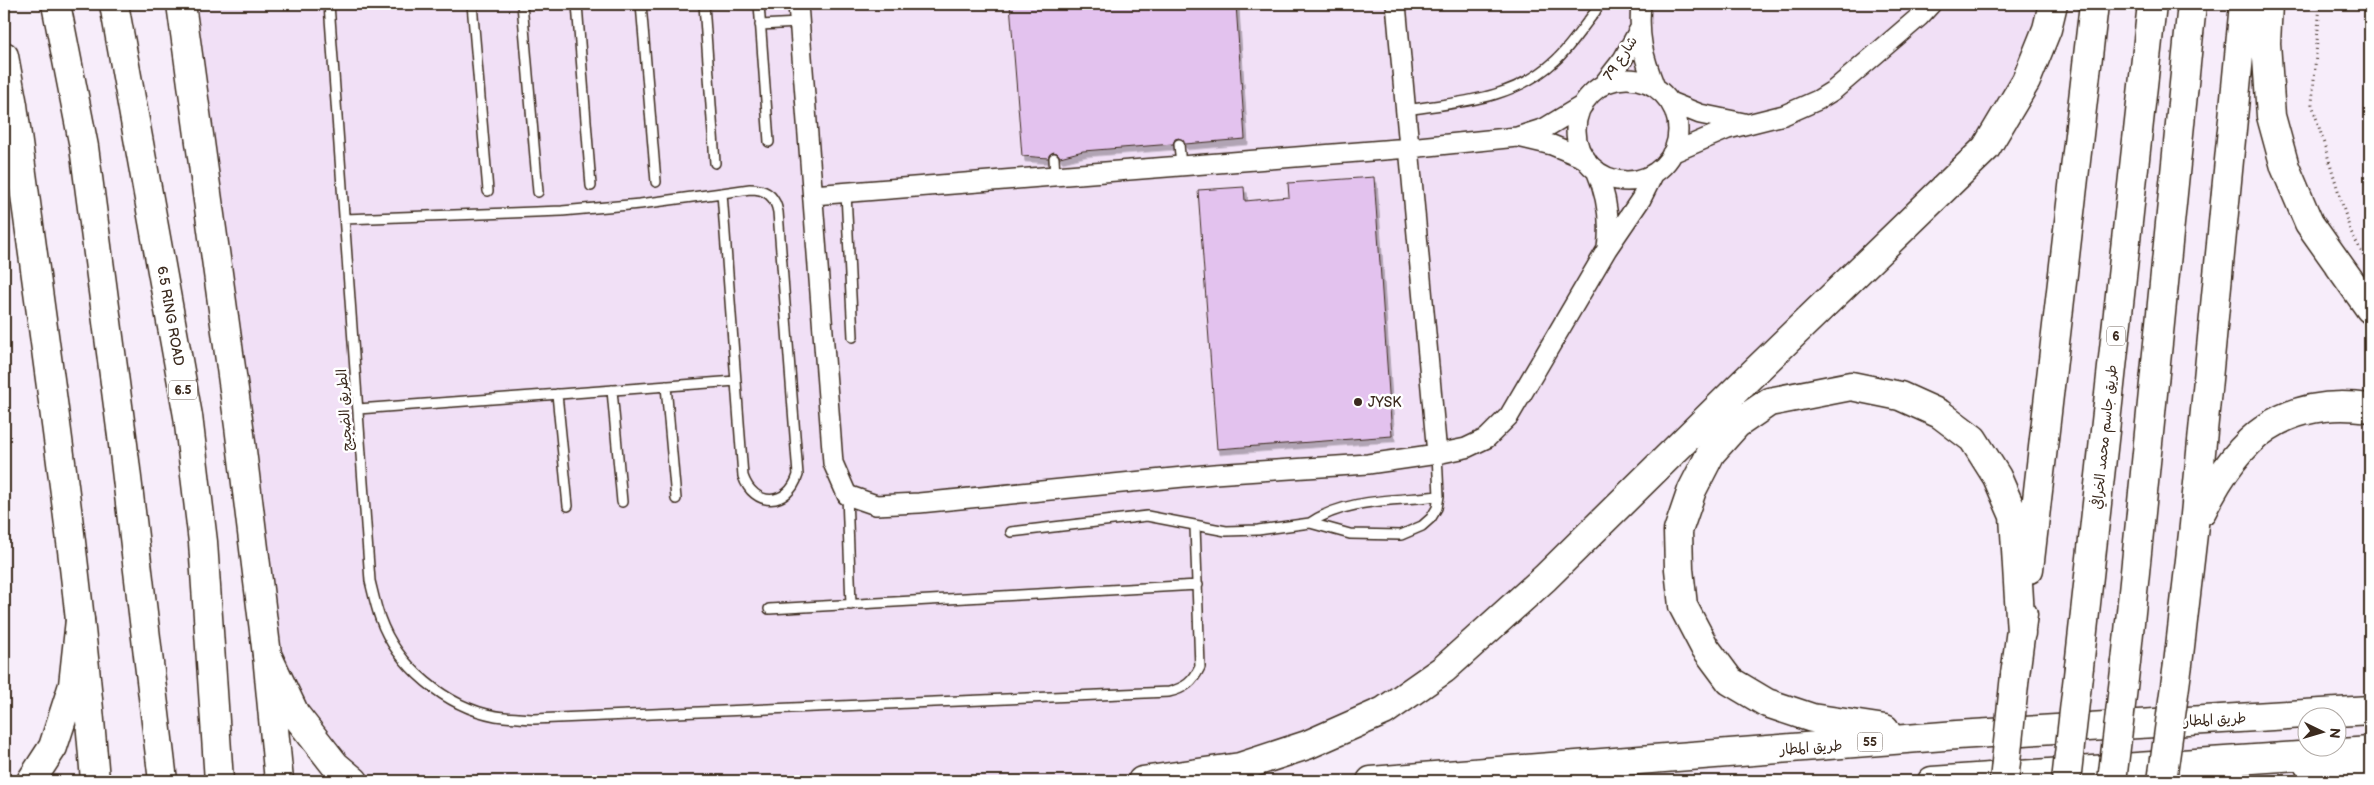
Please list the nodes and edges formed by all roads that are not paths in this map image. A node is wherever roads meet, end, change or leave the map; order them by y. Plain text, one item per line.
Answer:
1 (56, 4) edge
2 (114, 4) edge
3 (181, 4) edge
4 (329, 4) edge
5 (472, 4) edge
6 (522, 4) edge
7 (577, 4) edge
8 (641, 4) edge
9 (704, 4) edge
10 (759, 4) edge
11 (798, 4) edge
12 (1396, 4) edge
13 (1599, 4) edge
14 (1641, 4) edge
15 (1931, 4) edge
16 (2053, 4) edge
17 (2094, 4) edge
18 (2152, 4) edge
19 (2192, 4) edge
20 (2244, 4) edge
21 (2268, 4) edge
22 (799, 23) junction
23 (760, 25) junction
24 (1639, 30) junction
25 (4, 56) edge
26 (1602, 86) junction
27 (1655, 87) junction
28 (8, 94) edge
29 (1670, 102) junction
30 (1583, 105) junction
31 (1405, 110) junction
32 (1747, 123) junction
33 (1517, 137) junction
34 (769, 142) dead end
35 (1179, 144) dead end
36 (1409, 148) junction
37 (1672, 153) junction
38 (715, 163) dead end
39 (1591, 164) junction
40 (1181, 166) junction
41 (1654, 173) junction
42 (656, 182) dead end
43 (591, 186) dead end
44 (488, 191) dead end
45 (538, 192) dead end
46 (722, 193) junction
47 (846, 193) junction
48 (813, 196) junction
49 (344, 218) junction
50 (1607, 250) junction
51 (2370, 309) edge
52 (853, 337) dead end
53 (736, 381) junction
54 (666, 386) junction
55 (612, 390) junction
56 (557, 394) junction
57 (2370, 408) edge
58 (358, 409) junction
59 (1437, 454) junction
60 (847, 496) junction
61 (1439, 496) junction
62 (676, 499) dead end
63 (622, 502) dead end
64 (568, 506) dead end
65 (1310, 523) junction
66 (2194, 525) junction
67 (1195, 526) junction
68 (1011, 532) dead end
69 (71, 544) junction
70 (253, 544) junction
71 (1198, 585) junction
72 (851, 604) junction
73 (769, 609) dead end
74 (80, 620) junction
75 (2021, 633) junction
76 (267, 655) junction
77 (2370, 693) edge
78 (2326, 708) edge
79 (2370, 710) edge
80 (2346, 711) edge
81 (2296, 714) edge
82 (1957, 735) junction
83 (2370, 751) edge
84 (2235, 759) junction
85 (31, 781) edge
86 (95, 781) edge
87 (112, 781) edge
88 (163, 781) edge
89 (219, 781) edge
90 (262, 781) edge
91 (279, 781) edge
92 (354, 781) edge
93 (1142, 781) edge
94 (1371, 781) edge
95 (1932, 781) edge
96 (2004, 781) edge
97 (2066, 781) edge
98 (2112, 781) edge
99 (2162, 781) edge
100 (2366, 781) edge

1 - 88 main road
2 - 89 main road, 6.5 RING ROAD / 6.5
3 - 70 main road
4 - 49 lane, الطريق الضجيج
5 - 44 lane
6 - 45 lane
7 - 43 lane
8 - 42 lane
9 - 38 lane
10 - 23 lane
11 - 22 street
12 - 31 street
13 - 31 lane
14 - 24 street, شارع 79
15 - 32 street
16 - 93 main road
17 - 75 main road
18 - 97 main road, طريق جاسم محمد الخرافي / 6, bridge
19 - 98 main road, bridge
20 - 66 main road
21 - 51 main road
22 - 23 lane
22 - 48 street
23 - 34 lane
24 - 26 street, شارع 79
24 - 27 street, شارع 79
25 - 28 main road
26 - 27 street
26 - 30 street
27 - 29 street
28 - 69 main road
29 - 32 street
29 - 37 street
30 - 33 street
30 - 39 street
31 - 36 street
32 - 37 street
33 - 36 street
33 - 39 street
35 - 40 lane
36 - 40 street
36 - 59 street
37 - 41 street
39 - 41 street
39 - 50 street
40 - 47 street
41 - 50 street
46 - 49 lane
46 - 53 lane
46 - 53 lane
47 - 48 street
47 - 52 lane
48 - 60 street
49 - 58 lane, الطريق الضجيج
50 - 59 street
53 - 54 lane
54 - 55 lane
54 - 62 lane
55 - 56 lane
55 - 63 lane
56 - 58 lane
56 - 64 lane
57 - 66 main road
58 - 71 lane, الطريق الضجيج
59 - 60 street
59 - 61 lane
60 - 72 lane
61 - 65 lane
61 - 65 lane
65 - 67 lane
66 - 99 main road, bridge
67 - 68 lane
67 - 71 lane, الطريق الضجيج
69 - 74 main road
69 - 87 main road
70 - 76 main road
70 - 90 main road
71 - 72 lane
72 - 73 lane
74 - 85 main road
74 - 86 main road
75 - 82 main road
75 - 96 main road, bridge
76 - 91 main road
76 - 92 main road
77 - 78 main road
79 - 80 main road, طريق المطار / 55
81 - 82 main road, طريق المطار / 55
82 - 94 main road, طريق المطار / 55
83 - 84 main road
84 - 95 main road
84 - 100 main road

